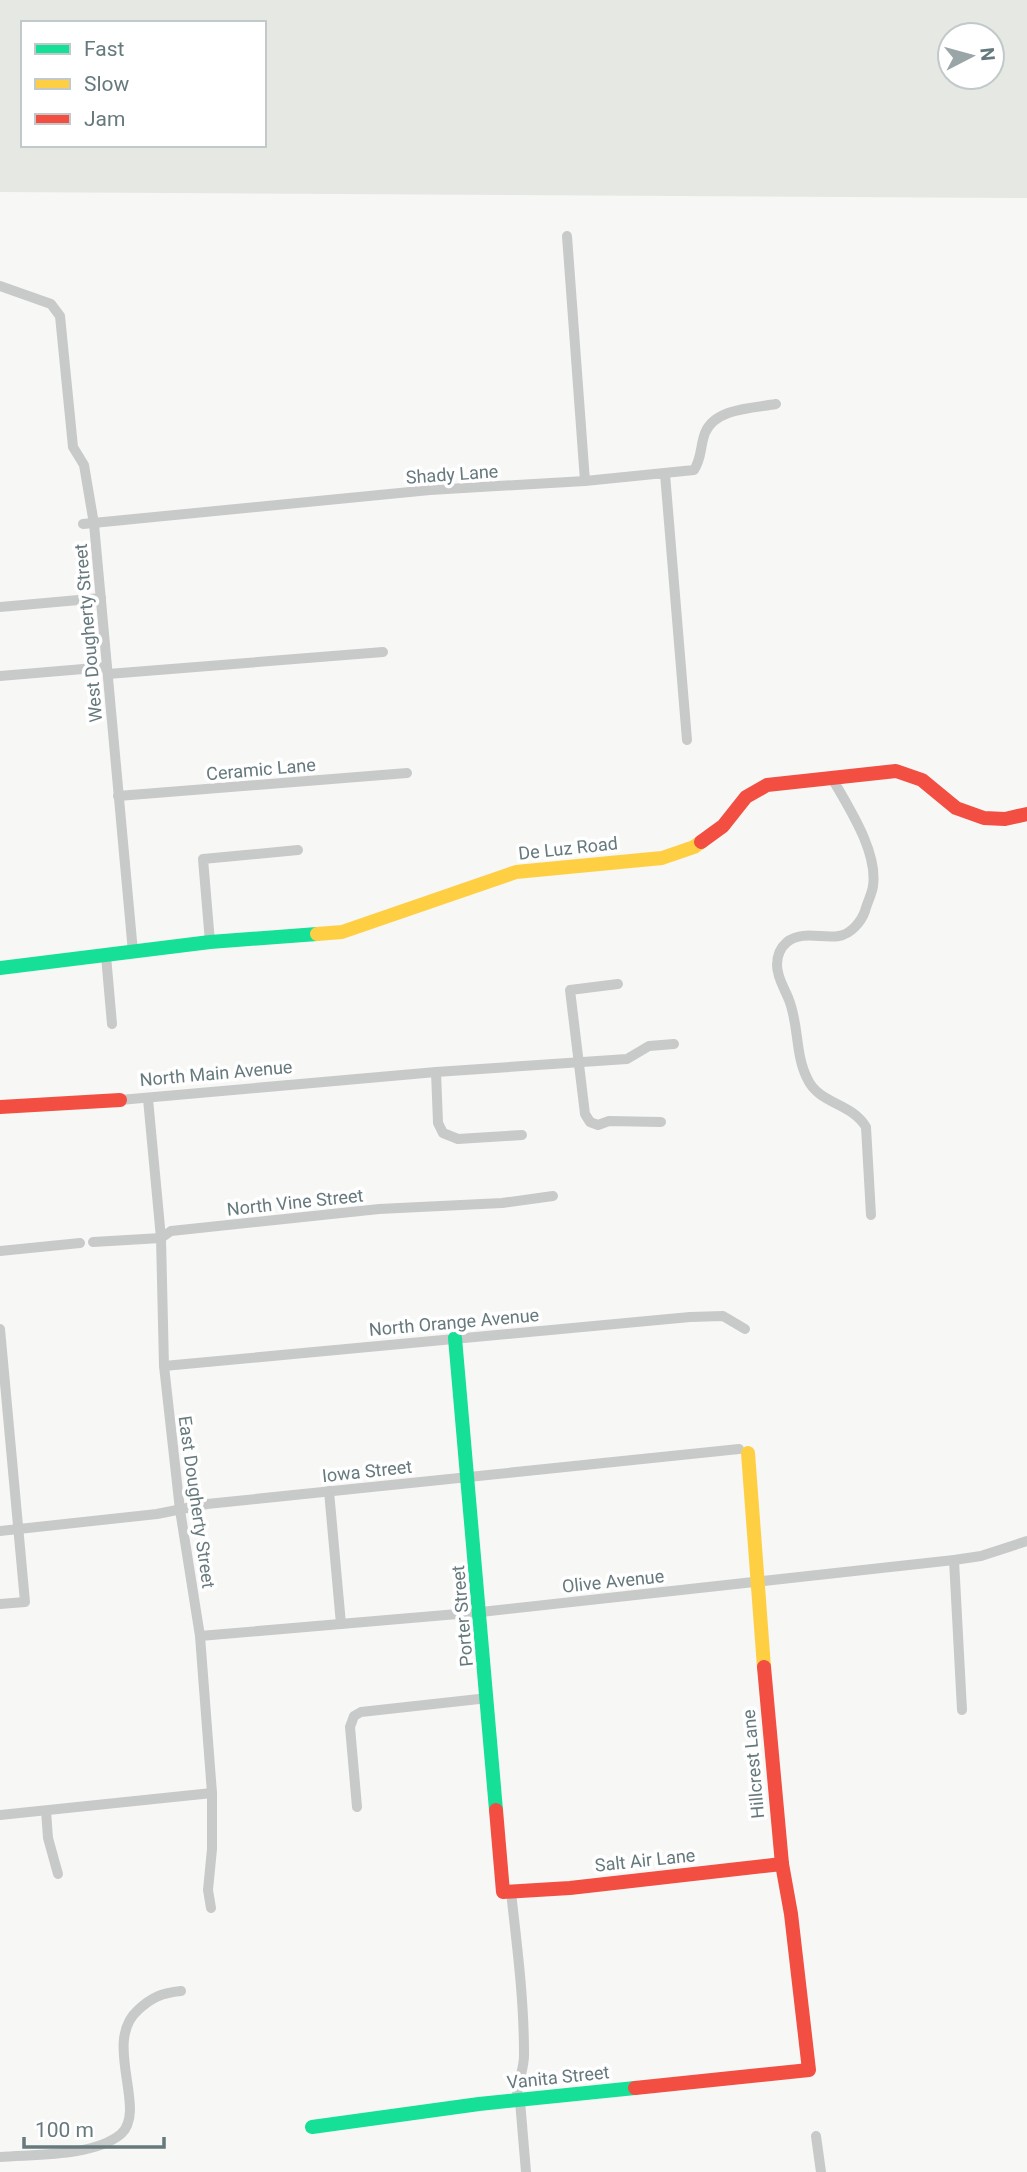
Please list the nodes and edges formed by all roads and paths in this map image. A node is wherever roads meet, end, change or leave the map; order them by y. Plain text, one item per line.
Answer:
1 (567, 236) dead end
2 (0, 286) edge
3 (776, 404) dead end
4 (659, 474) junction
5 (585, 481) junction
6 (89, 524) junction
7 (101, 598) junction
8 (0, 607) edge
9 (383, 652) dead end
10 (108, 671) junction
11 (0, 677) edge
12 (687, 740) dead end
13 (407, 773) dead end
14 (832, 778) junction
15 (118, 796) junction
16 (1027, 814) edge
17 (298, 850) dead end
18 (210, 942) junction
19 (133, 952) junction
20 (106, 956) junction
21 (0, 968) edge
22 (618, 984) dead end
23 (112, 1024) dead end
24 (674, 1044) dead end
25 (578, 1062) junction
26 (436, 1072) junction
27 (148, 1098) junction
28 (120, 1100) joint
29 (0, 1107) edge
30 (660, 1122) dead end
31 (522, 1135) dead end
32 (553, 1196) dead end
33 (871, 1216) dead end
34 (161, 1238) junction
35 (93, 1242) dead end
36 (80, 1243) dead end
37 (0, 1251) edge
38 (0, 1329) edge
39 (745, 1329) dead end
40 (455, 1338) junction
41 (163, 1366) junction
42 (743, 1451) joint
43 (468, 1476) junction
44 (329, 1492) junction
45 (180, 1510) junction
46 (18, 1530) junction
47 (0, 1531) edge
48 (1027, 1541) edge
49 (954, 1560) junction
50 (756, 1581) junction
51 (0, 1604) edge
52 (481, 1612) junction
53 (341, 1625) junction
54 (200, 1636) junction
55 (488, 1699) junction
56 (961, 1710) dead end
57 (212, 1793) junction
58 (357, 1807) dead end
59 (46, 1811) junction
60 (0, 1815) edge
61 (782, 1864) junction
62 (58, 1874) dead end
63 (507, 1892) junction
64 (211, 1909) dead end
65 (181, 1992) dead end
66 (809, 2070) joint
67 (518, 2101) junction
68 (312, 2127) dead end
69 (816, 2136) dead end
70 (0, 2157) edge
71 (526, 2172) edge
72 (821, 2172) edge

1 - 5 street
2 - 6 street, West Dougherty Street
3 - 4 street, Shady Lane
4 - 5 street, Shady Lane
4 - 12 street
5 - 6 street, Shady Lane
6 - 7 street, West Dougherty Street
7 - 8 street
7 - 10 street, West Dougherty Street
9 - 10 street
10 - 11 street
10 - 15 street, West Dougherty Street
13 - 15 street, Ceramic Lane
14 - 16 street, De Luz Road
14 - 18 street, De Luz Road
14 - 33 street
15 - 19 street, West Dougherty Street
17 - 18 street
18 - 19 street, De Luz Road
19 - 20 street, De Luz Road
20 - 21 street, De Luz Road
20 - 23 street
22 - 25 street
24 - 25 street, North Main Avenue
25 - 26 street, North Main Avenue
25 - 30 street
26 - 27 street, North Main Avenue
26 - 31 street
27 - 28 street, North Main Avenue
27 - 34 street, East Dougherty Street
28 - 29 street, North Main Avenue
32 - 34 street, North Vine Street
34 - 35 street, North Vine Street
34 - 41 street, East Dougherty Street
36 - 37 street
38 - 46 street
39 - 40 street, North Orange Avenue
40 - 41 street, North Orange Avenue
40 - 43 street, Porter Street
41 - 45 street, East Dougherty Street
42 - 43 street, Iowa Street
42 - 50 street, Hillcrest Lane
43 - 44 street, Iowa Street
43 - 52 street, Porter Street
44 - 45 street, Iowa Street
44 - 53 street
45 - 46 street, Iowa Street
45 - 54 street, East Dougherty Street
46 - 47 street, Iowa Street
46 - 51 street
48 - 49 street, Olive Avenue
49 - 50 street, Olive Avenue
49 - 56 street
50 - 52 street, Olive Avenue
50 - 61 street, Hillcrest Lane
52 - 53 street, Olive Avenue
52 - 55 street, Porter Street
53 - 54 street, Olive Avenue
54 - 57 street, East Dougherty Street
55 - 58 street
55 - 63 street, Porter Street
57 - 59 street
57 - 64 street, East Dougherty Street
59 - 60 street
59 - 62 street
61 - 63 street, Salt Air Lane
61 - 66 street, Hillcrest Lane
63 - 67 street, Porter Street
65 - 70 street
66 - 67 street, Vanita Street
67 - 68 street, Vanita Street
67 - 71 street, Porter Street
69 - 72 street

